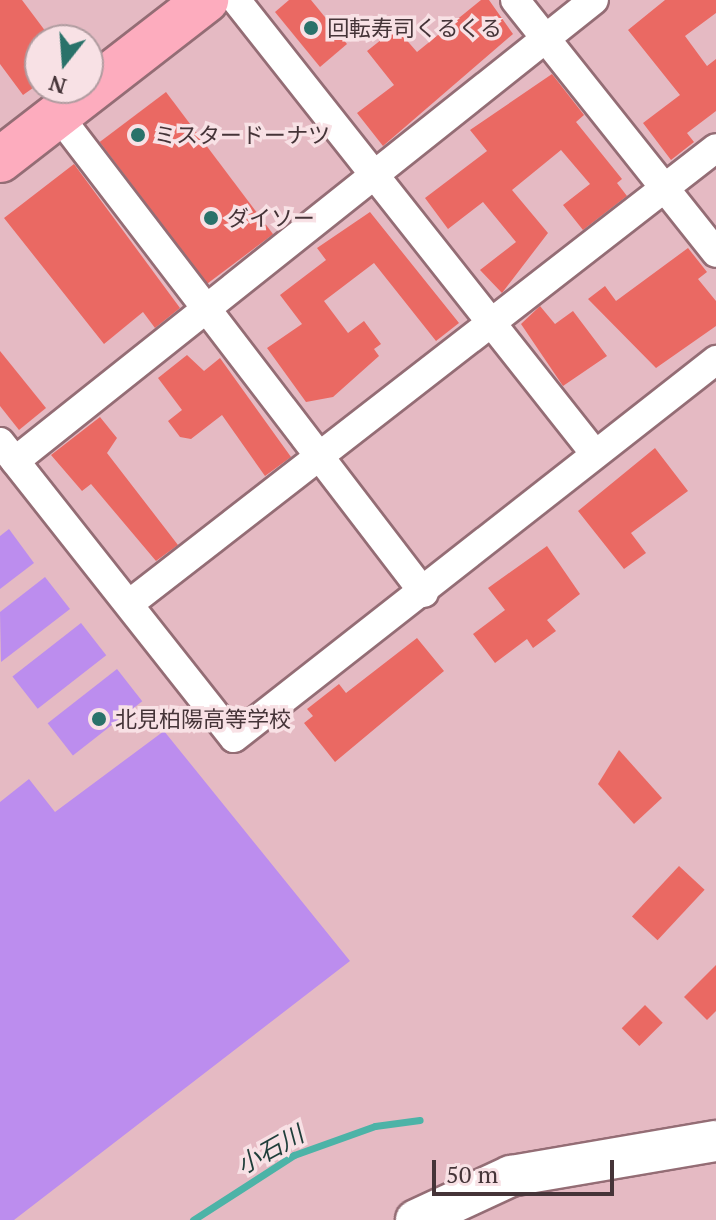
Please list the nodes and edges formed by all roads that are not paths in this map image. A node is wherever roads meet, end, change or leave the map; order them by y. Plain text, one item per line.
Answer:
1 (206, 0) edge
2 (236, 0) edge
3 (515, 0) edge
4 (594, 0) edge
5 (545, 38) junction
6 (58, 115) junction
7 (716, 148) edge
8 (0, 160) edge
9 (378, 174) junction
10 (665, 189) junction
11 (716, 253) edge
12 (207, 308) junction
13 (493, 324) junction
14 (716, 360) edge
15 (8, 451) edge
16 (321, 454) junction
17 (595, 454) junction
18 (424, 593) junction
19 (129, 604) junction
20 (716, 1141) edge
21 (416, 1220) edge

1 - 6 highway
2 - 9 street
3 - 5 street
4 - 5 street
5 - 9 street
5 - 10 street
6 - 8 highway
6 - 12 street
7 - 10 street
9 - 12 street
9 - 13 street
10 - 11 street
10 - 13 street
12 - 15 street
12 - 16 street
13 - 16 street
13 - 17 street
14 - 17 street
15 - 19 street
16 - 18 street
16 - 19 street
17 - 18 street
18 - 19 street
20 - 21 street

